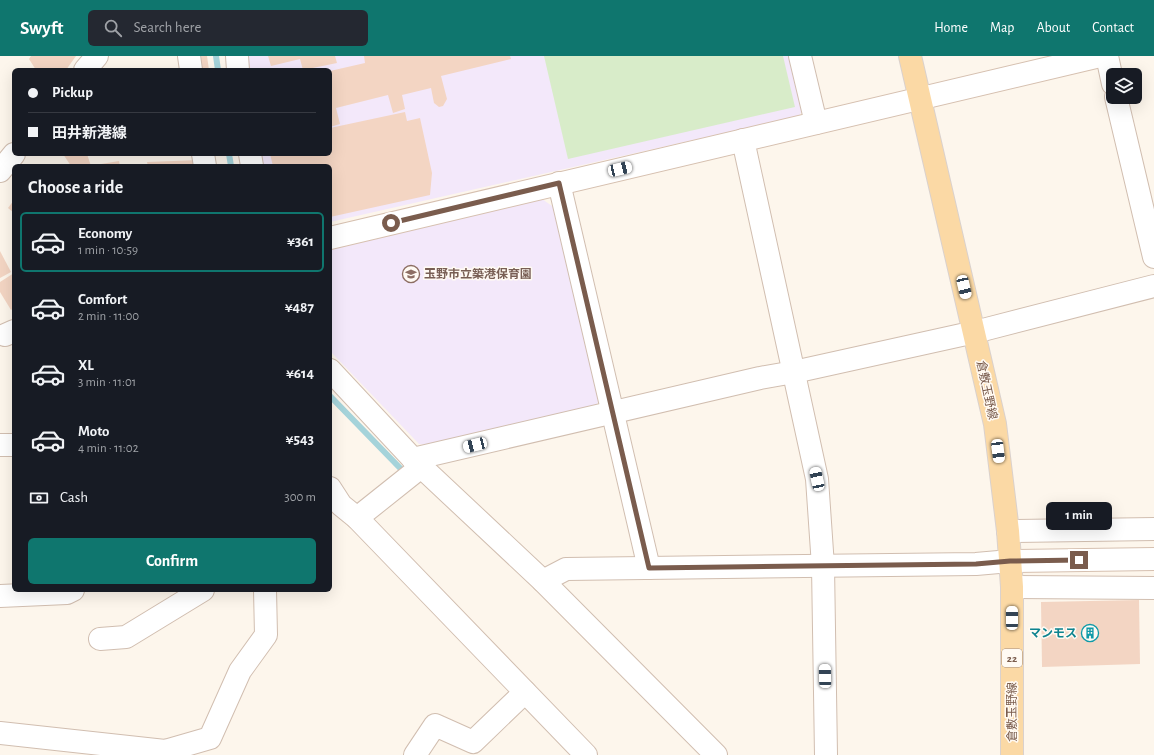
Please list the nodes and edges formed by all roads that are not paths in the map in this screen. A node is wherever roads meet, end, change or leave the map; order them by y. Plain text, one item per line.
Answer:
1 (97, 56) edge
2 (189, 56) edge
3 (236, 56) edge
4 (800, 56) edge
5 (910, 56) edge
6 (1100, 56) edge
7 (1106, 56) edge
8 (87, 68) edge
9 (191, 68) edge
10 (238, 68) edge
11 (1109, 68) edge
12 (920, 99) junction
13 (1118, 104) edge
14 (816, 123) junction
15 (743, 140) junction
16 (12, 156) edge
17 (0, 171) edge
18 (559, 183) junction
19 (332, 238) edge
20 (1154, 257) edge
21 (1154, 286) edge
22 (975, 332) junction
23 (332, 372) edge
24 (794, 372) junction
25 (613, 412) junction
26 (0, 446) edge
27 (12, 446) edge
28 (417, 463) junction
29 (340, 506) edge
30 (1154, 529) edge
31 (1008, 531) junction
32 (1154, 559) edge
33 (1010, 561) junction
34 (823, 566) junction
35 (649, 568) junction
36 (543, 581) junction
37 (1012, 587) junction
38 (1154, 588) edge
39 (69, 592) edge
40 (265, 592) edge
41 (191, 593) edge
42 (0, 596) edge
43 (100, 639) dead end
44 (525, 692) junction
45 (0, 733) edge
46 (165, 753) edge
47 (415, 755) edge
48 (586, 755) edge
49 (716, 755) edge
50 (826, 755) edge
51 (1012, 755) edge

1 - 8 street
2 - 9 street
3 - 10 street
4 - 14 street
5 - 12 main road, 倉敷玉野線 / 22
6 - 12 street
7 - 11 street
12 - 14 street
12 - 22 main road, 倉敷玉野線 / 22
13 - 20 street
14 - 15 street
15 - 18 street
15 - 24 street
16 - 17 street
18 - 19 street
18 - 25 street
21 - 22 street
22 - 24 street
22 - 31 main road, 倉敷玉野線 / 22
23 - 28 street
24 - 25 street
24 - 34 street
25 - 28 street
25 - 35 street
26 - 27 street
28 - 29 street
28 - 36 street
29 - 44 street
30 - 31 street
31 - 33 main road, 倉敷玉野線 / 22
32 - 33 street
33 - 34 street
33 - 37 main road, 倉敷玉野線 / 22
34 - 35 street
34 - 50 street
35 - 36 street
36 - 49 street
37 - 38 street
37 - 51 main road, 倉敷玉野線 / 22
39 - 42 street
40 - 46 street
41 - 43 street
44 - 47 street
44 - 48 street
45 - 46 street

